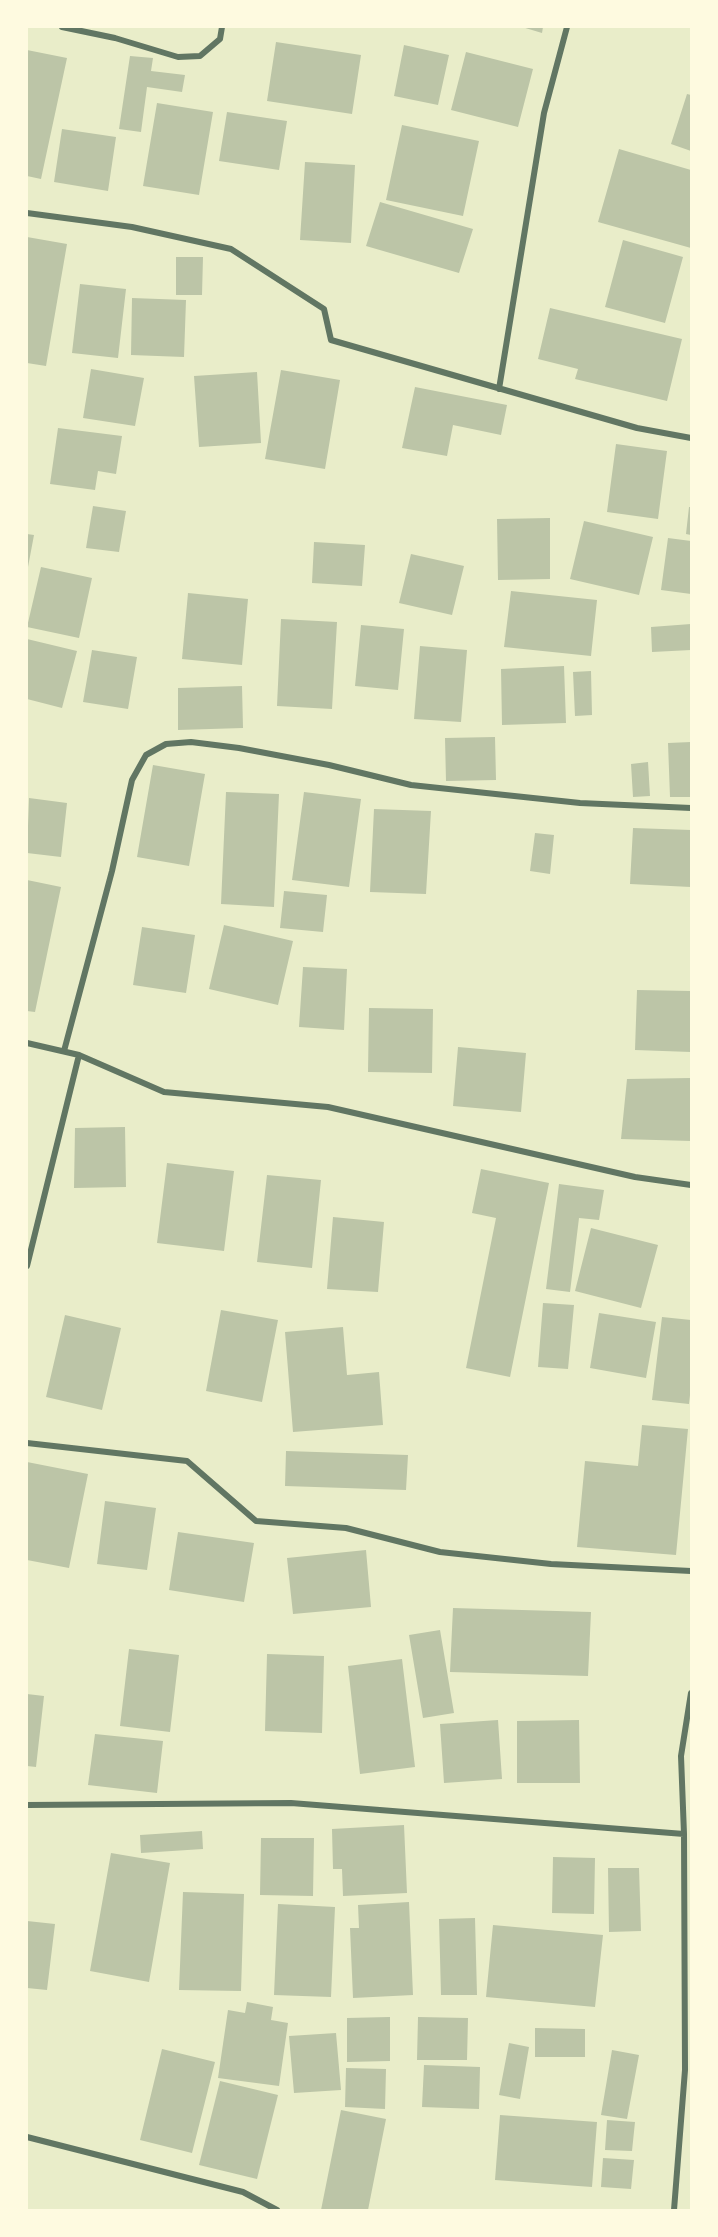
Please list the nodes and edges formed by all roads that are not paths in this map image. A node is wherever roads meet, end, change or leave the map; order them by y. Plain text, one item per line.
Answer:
1 (63, 27) edge
2 (222, 27) edge
3 (567, 27) edge
4 (27, 213) edge
5 (500, 389) junction
6 (691, 438) edge
7 (691, 808) edge
8 (27, 1043) edge
9 (64, 1051) junction
10 (79, 1055) junction
11 (691, 1185) edge
12 (27, 1266) edge
13 (27, 1443) edge
14 (691, 1571) edge
15 (691, 1693) edge
16 (27, 1805) edge
17 (684, 1834) junction
18 (688, 2070) edge
19 (27, 2137) edge
20 (277, 2210) edge
21 (674, 2210) edge

1 - 2 street
3 - 5 street
4 - 5 street
5 - 6 street
7 - 9 street
8 - 9 street
9 - 10 street
10 - 11 street
10 - 12 street
13 - 14 street
15 - 17 street
16 - 17 street
17 - 18 street
18 - 21 street
19 - 20 street

